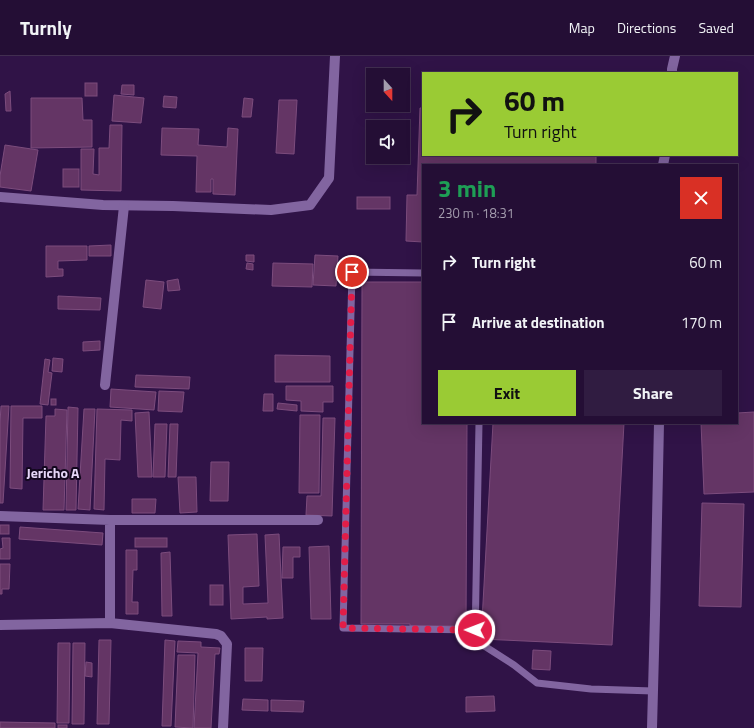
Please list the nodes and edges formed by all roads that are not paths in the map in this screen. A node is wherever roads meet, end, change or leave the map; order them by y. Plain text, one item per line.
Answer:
1 (335, 56) edge
2 (675, 56) edge
3 (672, 72) edge
4 (0, 197) edge
5 (124, 206) junction
6 (422, 273) edge
7 (105, 385) dead end
8 (478, 424) edge
9 (659, 424) edge
10 (0, 516) edge
11 (110, 520) junction
12 (318, 520) dead end
13 (110, 623) junction
14 (0, 625) edge
15 (475, 630) junction
16 (653, 691) junction
17 (223, 728) edge
18 (652, 728) edge

1 - 5 street
2 - 3 street
4 - 5 street
5 - 7 street
6 - 15 lane
8 - 15 lane
9 - 16 street
10 - 11 street
11 - 12 street
11 - 13 street
13 - 14 street
13 - 17 street
15 - 16 lane
16 - 18 street

